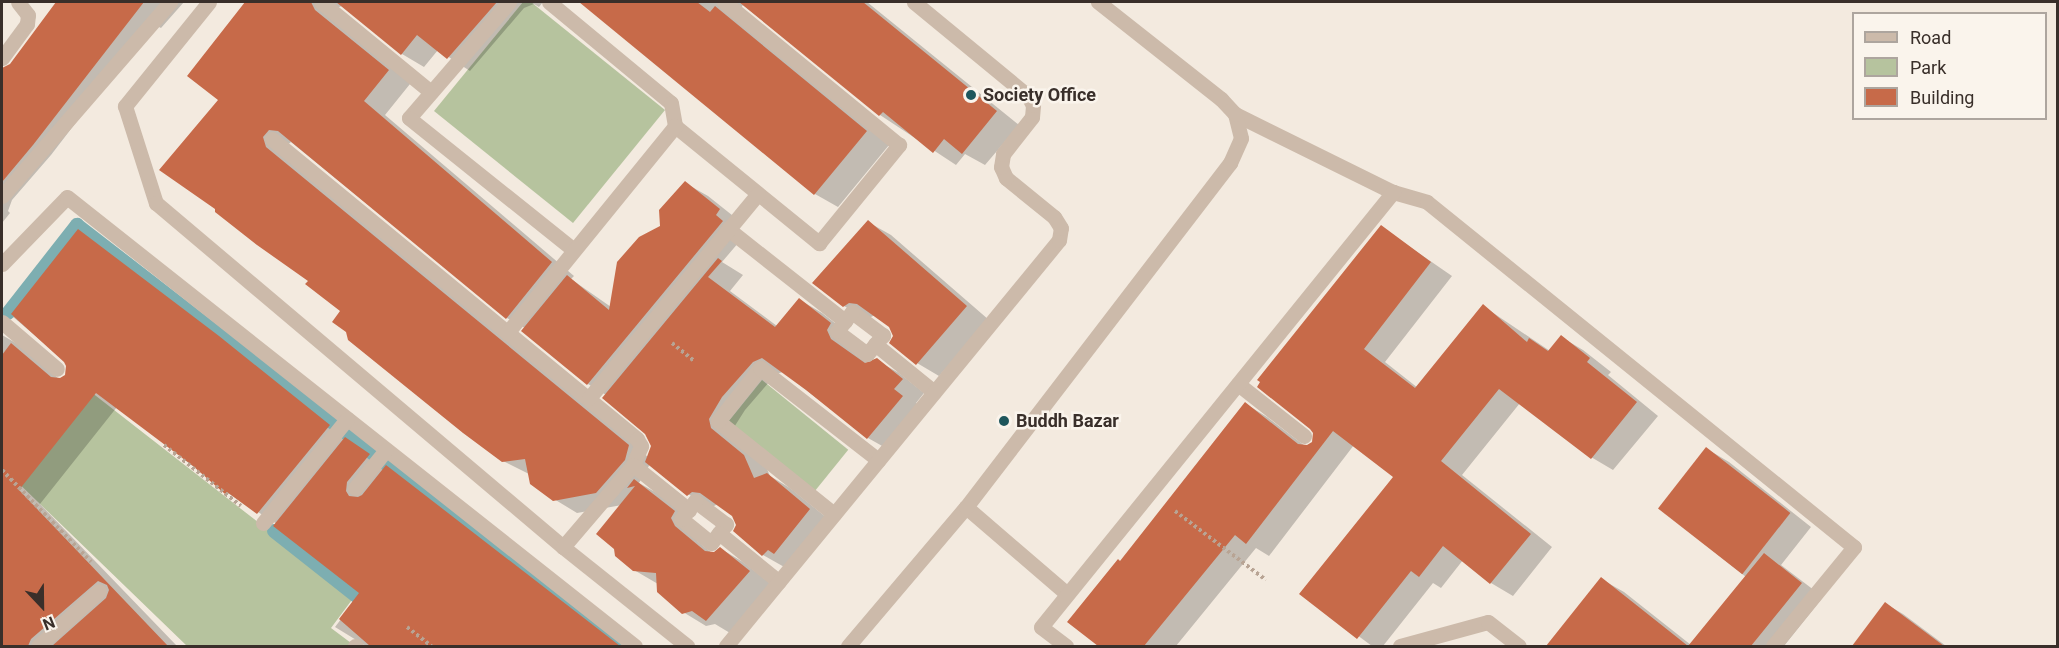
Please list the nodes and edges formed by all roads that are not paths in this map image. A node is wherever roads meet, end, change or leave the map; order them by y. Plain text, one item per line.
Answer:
1 (18, 2) edge
2 (170, 2) edge
3 (209, 2) edge
4 (321, 2) edge
5 (509, 2) edge
6 (549, 2) edge
7 (724, 2) edge
8 (914, 2) edge
9 (1098, 2) edge
10 (2, 57) edge
11 (431, 92) junction
12 (1235, 114) junction
13 (675, 126) junction
14 (272, 139) dead end
15 (1393, 192) junction
16 (758, 194) junction
17 (2, 196) edge
18 (728, 229) junction
19 (574, 250) junction
20 (2, 264) edge
21 (845, 321) junction
22 (2, 322) edge
23 (507, 333) junction
24 (875, 344) junction
25 (57, 369) dead end
26 (1238, 384) junction
27 (934, 392) junction
28 (589, 398) junction
29 (347, 419) junction
30 (1304, 436) dead end
31 (386, 450) junction
32 (878, 460) junction
33 (633, 465) junction
34 (355, 488) dead end
35 (966, 507) junction
36 (689, 510) junction
37 (834, 514) junction
38 (263, 523) road end
39 (719, 533) junction
40 (563, 547) junction
41 (779, 582) junction
42 (99, 591) dead end
43 (1067, 594) junction
44 (38, 646) edge
45 (634, 646) edge
46 (687, 646) edge
47 (726, 646) edge
48 (848, 646) edge
49 (1066, 646) edge
50 (1400, 646) edge
51 (1520, 646) edge
52 (1773, 646) edge

1 - 10 street
2 - 17 street
3 - 40 street
4 - 11 street
5 - 11 street
6 - 13 street
7 - 16 street
8 - 27 street
9 - 12 street
11 - 19 street
12 - 15 street
12 - 35 street
13 - 16 street
13 - 19 street
14 - 23 street
15 - 26 street
15 - 52 street
16 - 18 street
18 - 21 street
18 - 28 street
19 - 23 street
20 - 29 street
21 - 24 street
21 - 24 street
22 - 25 street
23 - 28 street
24 - 27 street
26 - 30 street
26 - 43 street
27 - 32 street
28 - 33 street
29 - 31 street
29 - 38 street
31 - 34 street
31 - 45 street
32 - 37 street
32 - 37 street
33 - 36 street
33 - 40 street
35 - 43 street
35 - 48 street
36 - 39 street
36 - 39 street
37 - 41 street
39 - 41 street
40 - 46 street
41 - 47 street
42 - 44 street
43 - 49 street
50 - 51 street

